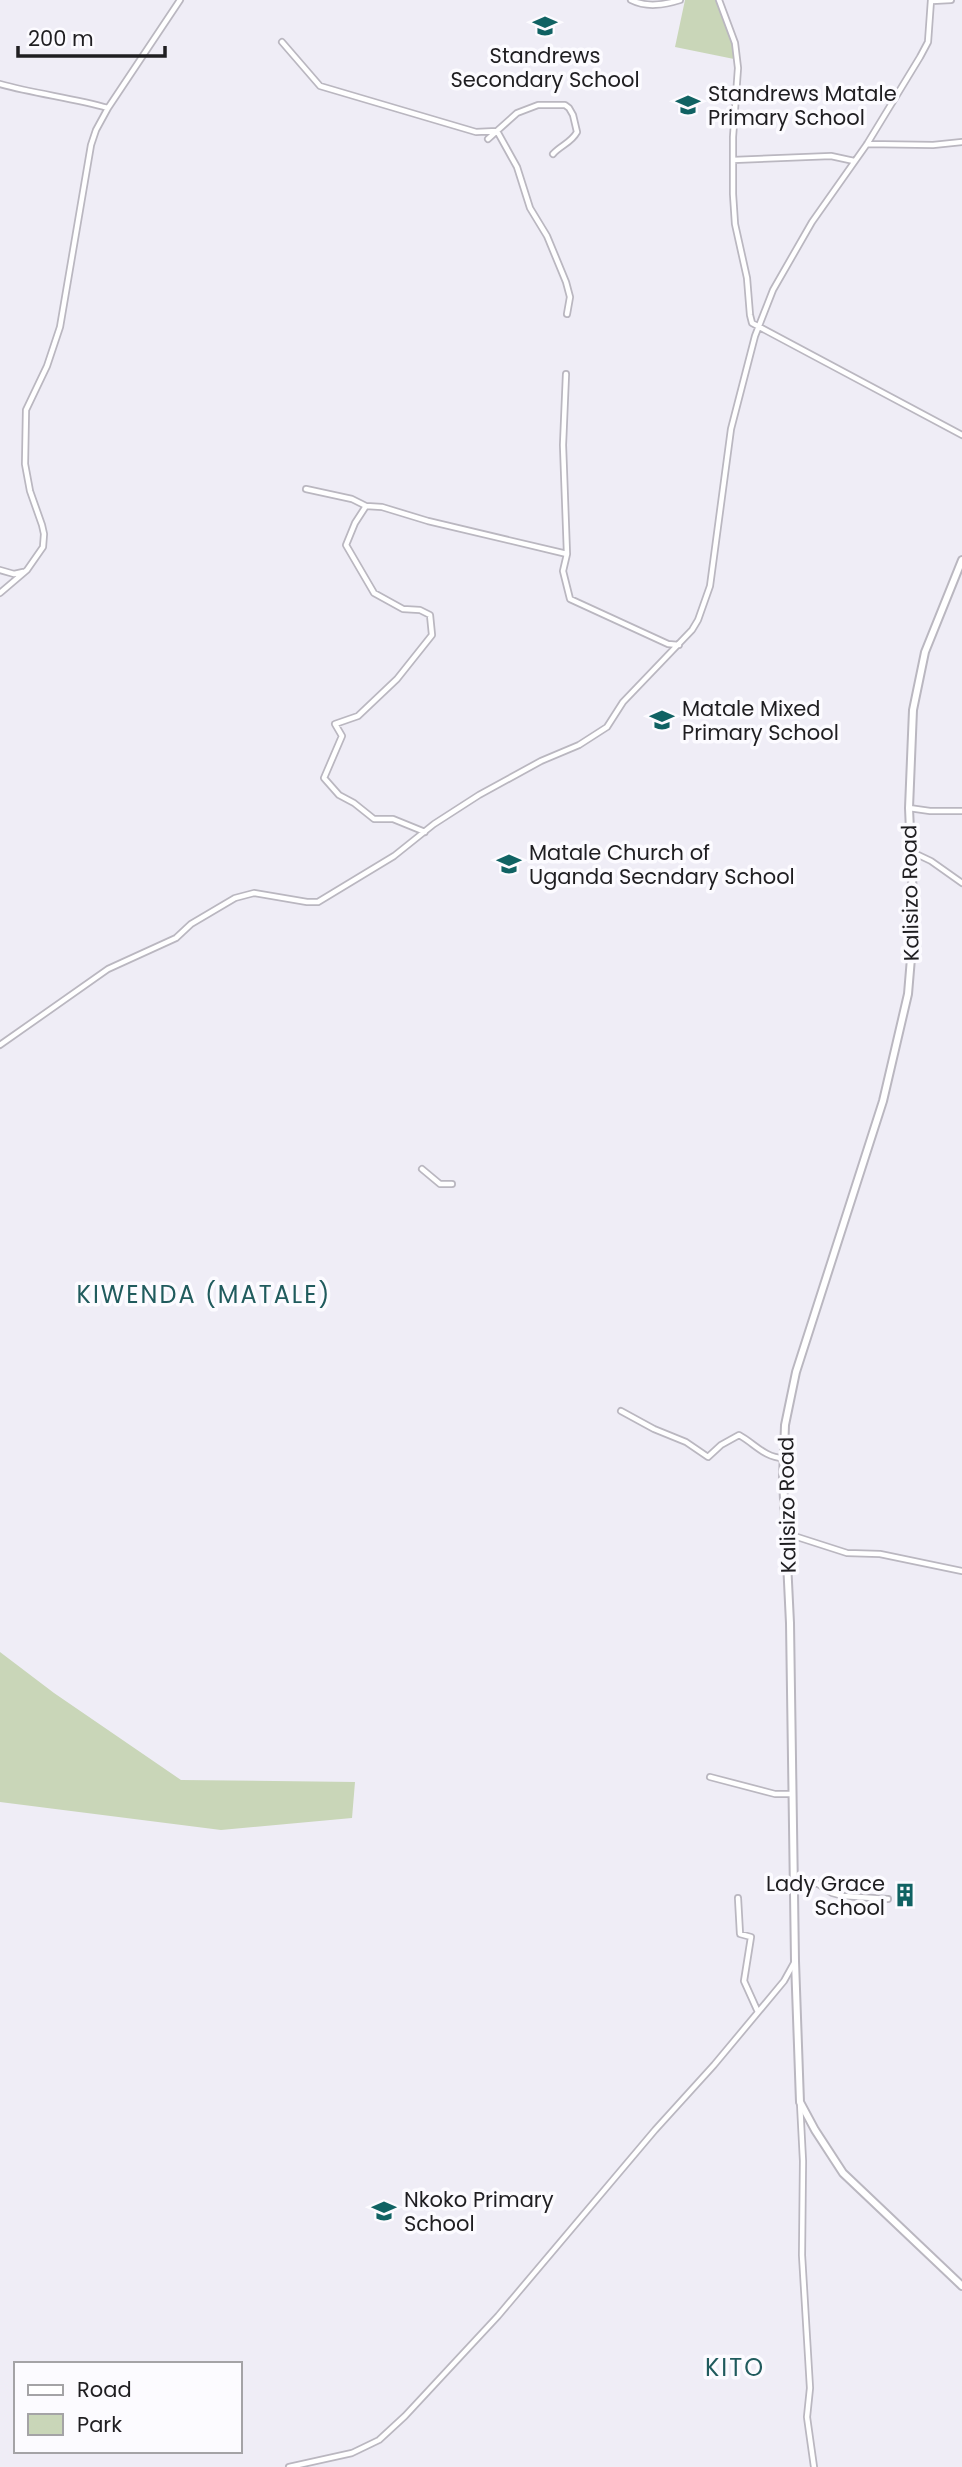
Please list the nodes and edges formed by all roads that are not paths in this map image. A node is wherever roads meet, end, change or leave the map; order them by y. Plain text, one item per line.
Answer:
1 (180, 0) edge
2 (631, 0) edge
3 (719, 0) edge
4 (932, 0) edge
5 (951, 0) edge
6 (680, 1) edge
7 (282, 42) dead end
8 (0, 83) edge
9 (108, 108) junction
10 (497, 131) junction
11 (488, 139) dead end
12 (962, 142) edge
13 (867, 144) junction
14 (553, 154) dead end
15 (733, 160) junction
16 (854, 161) junction
17 (567, 314) dead end
18 (758, 327) junction
19 (566, 374) dead end
20 (962, 435) edge
21 (306, 489) dead end
22 (366, 506) junction
23 (567, 554) junction
24 (962, 560) edge
25 (0, 570) edge
26 (27, 570) junction
27 (0, 593) edge
28 (679, 645) junction
29 (909, 808) junction
30 (962, 811) edge
31 (426, 832) junction
32 (912, 852) junction
33 (962, 883) edge
34 (0, 1045) edge
35 (422, 1169) dead end
36 (452, 1184) dead end
37 (621, 1411) dead end
38 (783, 1458) junction
39 (783, 1519) junction
40 (962, 1571) edge
41 (710, 1777) dead end
42 (792, 1794) junction
43 (794, 1880) junction
44 (738, 1898) dead end
45 (888, 1899) dead end
46 (795, 1961) junction
47 (795, 1980) junction
48 (784, 1981) junction
49 (758, 2012) junction
50 (800, 2102) junction
51 (962, 2286) edge
52 (289, 2467) edge
53 (814, 2467) edge

1 - 9 street
2 - 6 street
3 - 15 street
4 - 5 street
4 - 13 street
7 - 10 street
8 - 9 street
9 - 26 street
10 - 11 street
10 - 14 street
10 - 17 street
12 - 13 street
13 - 16 street
15 - 16 street
15 - 18 street
16 - 18 street
18 - 20 street
18 - 28 street
19 - 23 street
21 - 22 street
22 - 23 street
22 - 31 street
23 - 28 street
24 - 29 street, Kalisizo Road
25 - 26 street
26 - 27 street
28 - 31 street
29 - 30 street
29 - 32 street, Kalisizo Road
31 - 34 street
32 - 33 street
32 - 38 street, Kalisizo Road
35 - 36 street
37 - 38 street
38 - 39 street, Kalisizo Road
39 - 40 street
39 - 42 street, Kalisizo Road
41 - 42 street
42 - 43 street, Kalisizo Road
43 - 45 street
43 - 46 street, Kalisizo Road
44 - 49 street
46 - 47 street, Kalisizo Road
46 - 48 street
47 - 48 street
47 - 50 street, Kalisizo Road
48 - 49 street
49 - 52 street
50 - 51 street, Kalisizo Road
50 - 53 street

